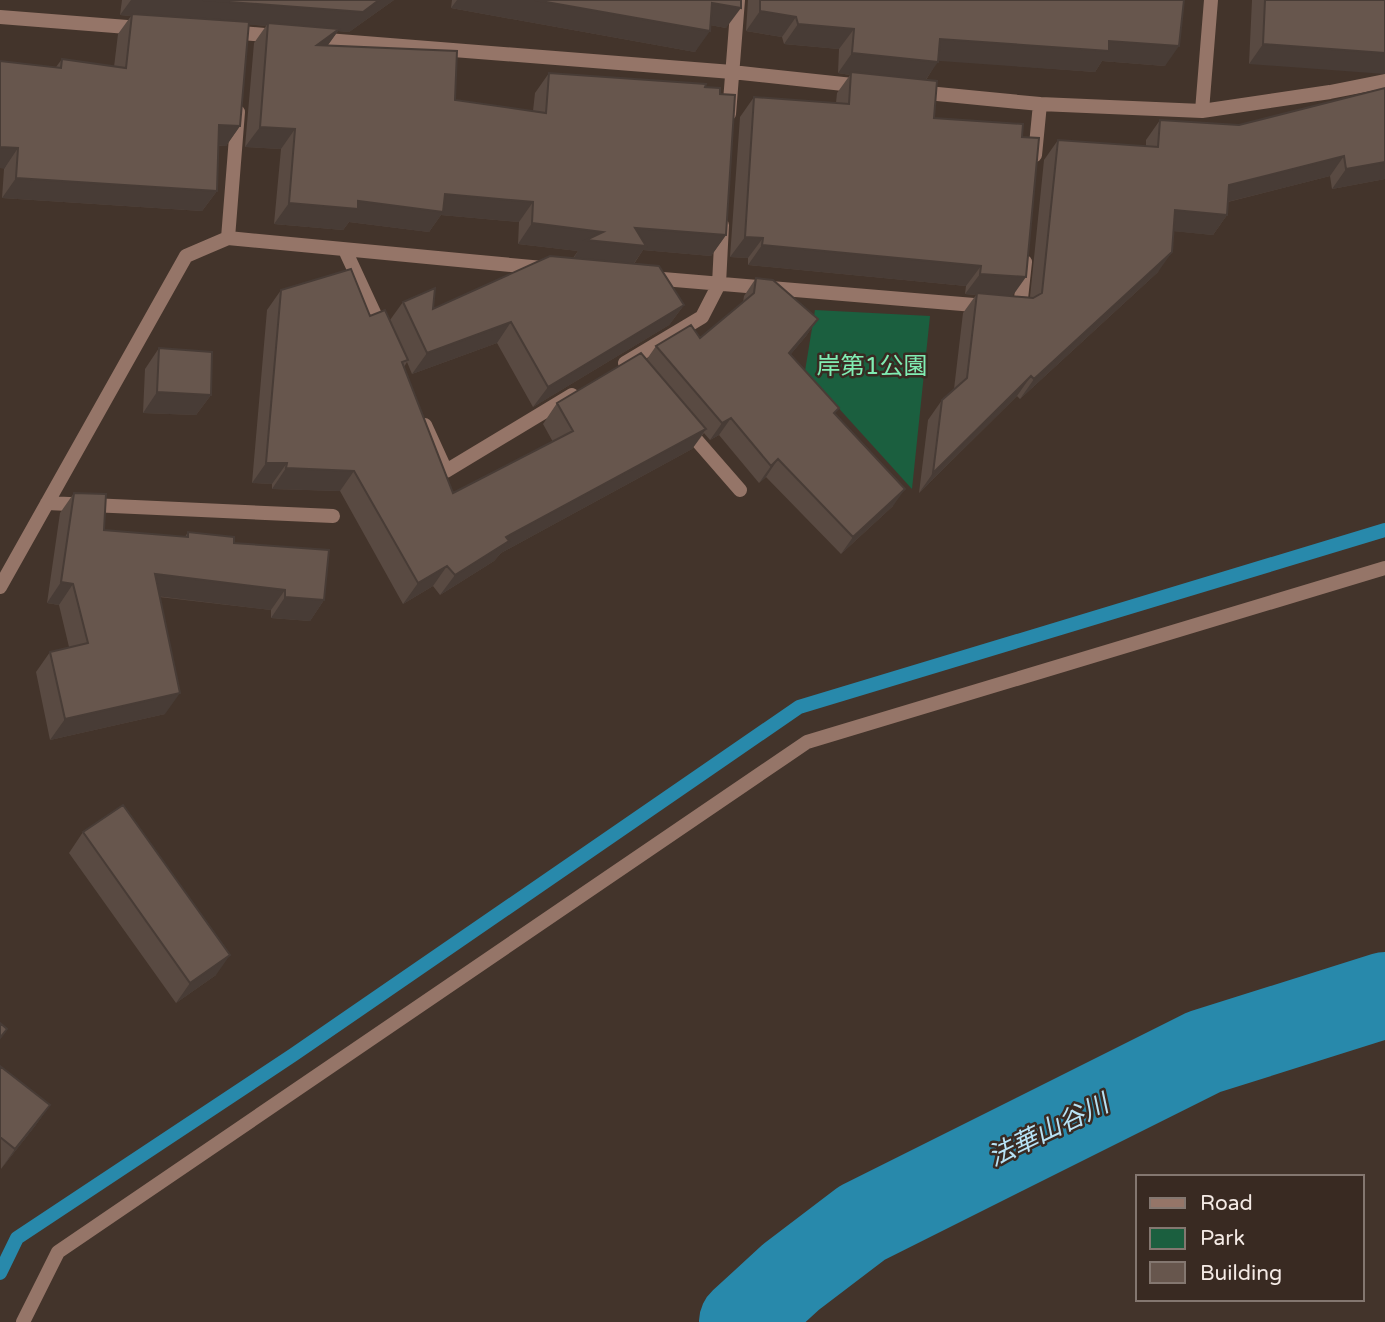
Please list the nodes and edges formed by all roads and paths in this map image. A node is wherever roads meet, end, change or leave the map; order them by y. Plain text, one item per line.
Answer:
1 (738, 0) edge
2 (1211, 0) edge
3 (0, 17) edge
4 (152, 28) edge
5 (218, 32) edge
6 (732, 72) junction
7 (1385, 81) edge
8 (879, 88) edge
9 (906, 90) edge
10 (239, 101) edge
11 (1040, 104) junction
12 (1202, 111) junction
13 (728, 125) edge
14 (1034, 172) edge
15 (724, 205) edge
16 (228, 238) junction
17 (1027, 240) edge
18 (345, 250) junction
19 (553, 269) edge
20 (636, 277) edge
21 (719, 285) junction
22 (390, 348) edge
23 (628, 367) edge
24 (583, 388) edge
25 (418, 409) edge
26 (680, 421) edge
27 (740, 490) dead end
28 (47, 502) junction
29 (333, 516) dead end
30 (1385, 568) edge
31 (0, 587) edge
32 (23, 1322) edge

1 - 6 street
2 - 12 street
3 - 4 street
5 - 6 street
6 - 8 street
6 - 13 street
7 - 12 street
9 - 11 street
10 - 16 street
11 - 12 street
11 - 14 street
15 - 21 street
16 - 18 street
16 - 28 street
17 - 21 street
18 - 19 street
18 - 22 street
20 - 21 street
21 - 23 street
24 - 25 street
26 - 27 street
28 - 29 street
28 - 31 street
30 - 32 street

